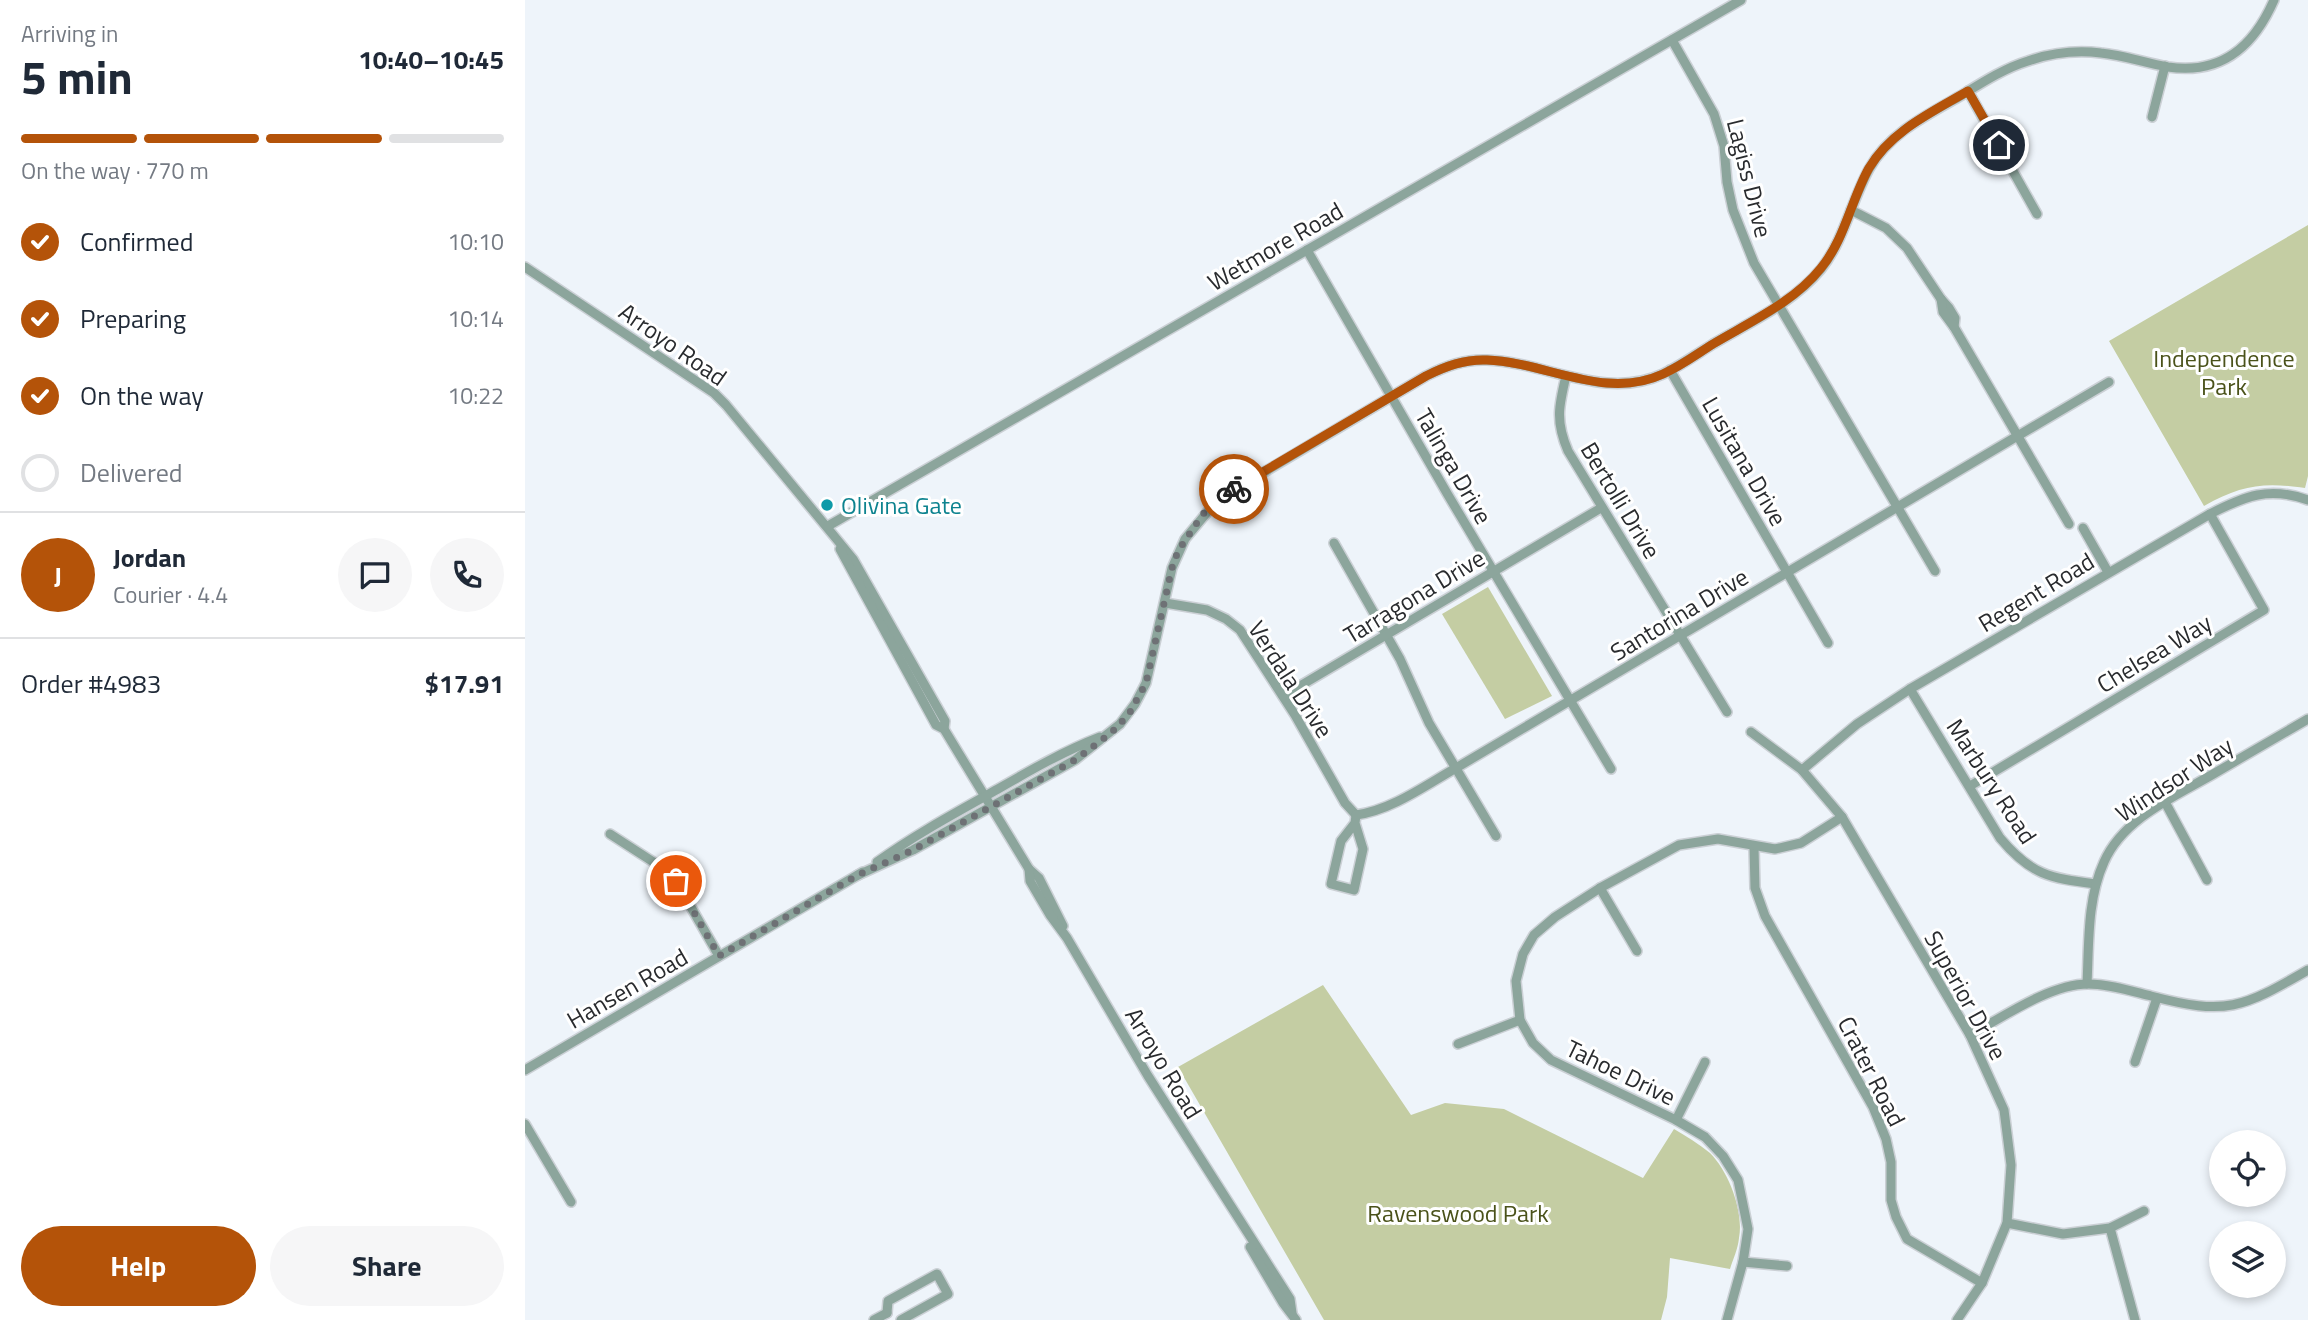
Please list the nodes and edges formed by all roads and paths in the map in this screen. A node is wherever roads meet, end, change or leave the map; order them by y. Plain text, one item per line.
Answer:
1 (1741, 0) edge
2 (2274, 0) edge
3 (1672, 40) junction
4 (2165, 66) junction
5 (1968, 91) junction
6 (2152, 117) dead end
7 (1851, 210) junction
8 (2037, 214) dead end
9 (1307, 250) junction
10 (525, 267) edge
11 (1779, 305) junction
12 (1670, 370) junction
13 (1566, 376) junction
14 (2109, 382) dead end
15 (1392, 397) junction
16 (2018, 437) junction
17 (2308, 500) edge
18 (1898, 507) junction
19 (1601, 508) junction
20 (2210, 514) junction
21 (2069, 524) dead end
22 (828, 526) junction
23 (2083, 528) dead end
24 (1334, 543) dead end
25 (1493, 571) junction
26 (1935, 571) dead end
27 (1786, 572) junction
28 (2108, 572) junction
29 (1165, 603) junction
30 (1385, 635) junction
31 (1682, 636) junction
32 (1828, 643) dead end
33 (1910, 690) junction
34 (1283, 696) junction
35 (1571, 700) junction
36 (1727, 712) dead end
37 (2308, 719) edge
38 (1751, 732) dead end
39 (1111, 733) junction
40 (1456, 768) junction
41 (1611, 769) dead end
42 (1801, 770) junction
43 (1970, 786) junction
44 (986, 795) junction
45 (2165, 803) junction
46 (991, 805) junction
47 (1842, 817) junction
48 (1356, 819) junction
49 (610, 834) dead end
50 (1496, 836) dead end
51 (1754, 847) junction
52 (858, 875) junction
53 (2207, 880) dead end
54 (2096, 884) junction
55 (1600, 888) junction
56 (1637, 951) dead end
57 (719, 956) junction
58 (2308, 970) edge
59 (2087, 984) junction
60 (2157, 998) junction
61 (1520, 1020) junction
62 (1971, 1035) junction
63 (1458, 1044) dead end
64 (1705, 1062) dead end
65 (2135, 1062) dead end
66 (525, 1070) edge
67 (1676, 1120) junction
68 (525, 1124) edge
69 (571, 1202) dead end
70 (2144, 1211) dead end
71 (2007, 1223) junction
72 (2110, 1228) junction
73 (1743, 1262) junction
74 (1787, 1266) dead end
75 (1982, 1283) junction
76 (887, 1312) junction
77 (1294, 1317) edge
78 (874, 1320) edge
79 (899, 1320) edge
80 (1727, 1320) edge
81 (1957, 1320) edge
82 (2135, 1320) edge

1 - 3 street, Wetmore Road
2 - 4 street, Hansen Road
3 - 9 street, Wetmore Road
3 - 11 street, Lagiss Drive
4 - 5 street, Hansen Road
4 - 6 street
5 - 7 street, Hansen Road
5 - 8 street
7 - 11 street, Hansen Road
7 - 16 street
9 - 15 street, Talinga Drive
9 - 22 street, Wetmore Road
10 - 22 street, Arroyo Road
11 - 12 street, Hansen Road
11 - 18 street, Lagiss Drive
12 - 13 street, Hansen Road
12 - 27 street, Lusitana Drive
13 - 15 street, Hansen Road
13 - 19 street, Bertolli Drive
14 - 16 street, Santorina Drive
15 - 25 street, Talinga Drive
15 - 29 street, Hansen Road
16 - 18 street, Santorina Drive
16 - 21 street
17 - 20 street, Regent Road
18 - 26 street, Lagiss Drive
18 - 27 street, Santorina Drive
19 - 25 street, Tarragona Drive
19 - 31 street, Bertolli Drive
20 - 28 street, Regent Road
20 - 43 street, Chelsea Way
22 - 44 street, Arroyo Road
23 - 28 street
24 - 30 street
25 - 30 street, Tarragona Drive
25 - 35 street, Talinga Drive
27 - 31 street, Santorina Drive
27 - 32 street, Lusitana Drive
28 - 33 street, Regent Road
29 - 34 street, Verdala Drive
29 - 39 street, Hansen Road
30 - 34 street, Tarragona Drive
30 - 40 street
31 - 35 street, Santorina Drive
31 - 36 street, Bertolli Drive
33 - 42 street, Regent Road
33 - 43 street, Marbury Road
34 - 48 street, Verdala Drive
35 - 40 street, Santorina Drive
35 - 41 street, Talinga Drive
37 - 45 street, Windsor Way
38 - 42 street, Superior Drive
39 - 44 street, Hansen Road
39 - 46 street, Hansen Road
40 - 48 street, Santorina Drive
40 - 50 street
42 - 47 street, Superior Drive
43 - 54 street, Marbury Road
44 - 46 street, Arroyo Road
44 - 52 street, Hansen Road
45 - 53 street
45 - 54 street, Windsor Way
46 - 52 street, Hansen Road
46 - 77 street, Arroyo Road
47 - 51 street, Tahoe Drive
47 - 62 street, Superior Drive
48 - 48 street
49 - 57 street
51 - 55 street, Tahoe Drive
51 - 75 street, Crater Road
52 - 57 street, Hansen Road
54 - 59 street, Windsor Way
55 - 56 street
55 - 61 street, Tahoe Drive
57 - 66 street, Hansen Road
58 - 60 street
59 - 60 street
59 - 62 street
60 - 65 street
61 - 63 street
61 - 67 street, Tahoe Drive
62 - 71 street, Superior Drive
64 - 67 street
67 - 73 street, Tahoe Drive
68 - 69 street
70 - 72 street
71 - 72 street
71 - 75 street, Superior Drive
72 - 82 street
73 - 74 street
73 - 80 street, Tahoe Drive
75 - 81 street, Superior Drive
76 - 78 street
76 - 79 street
76 - 79 street

